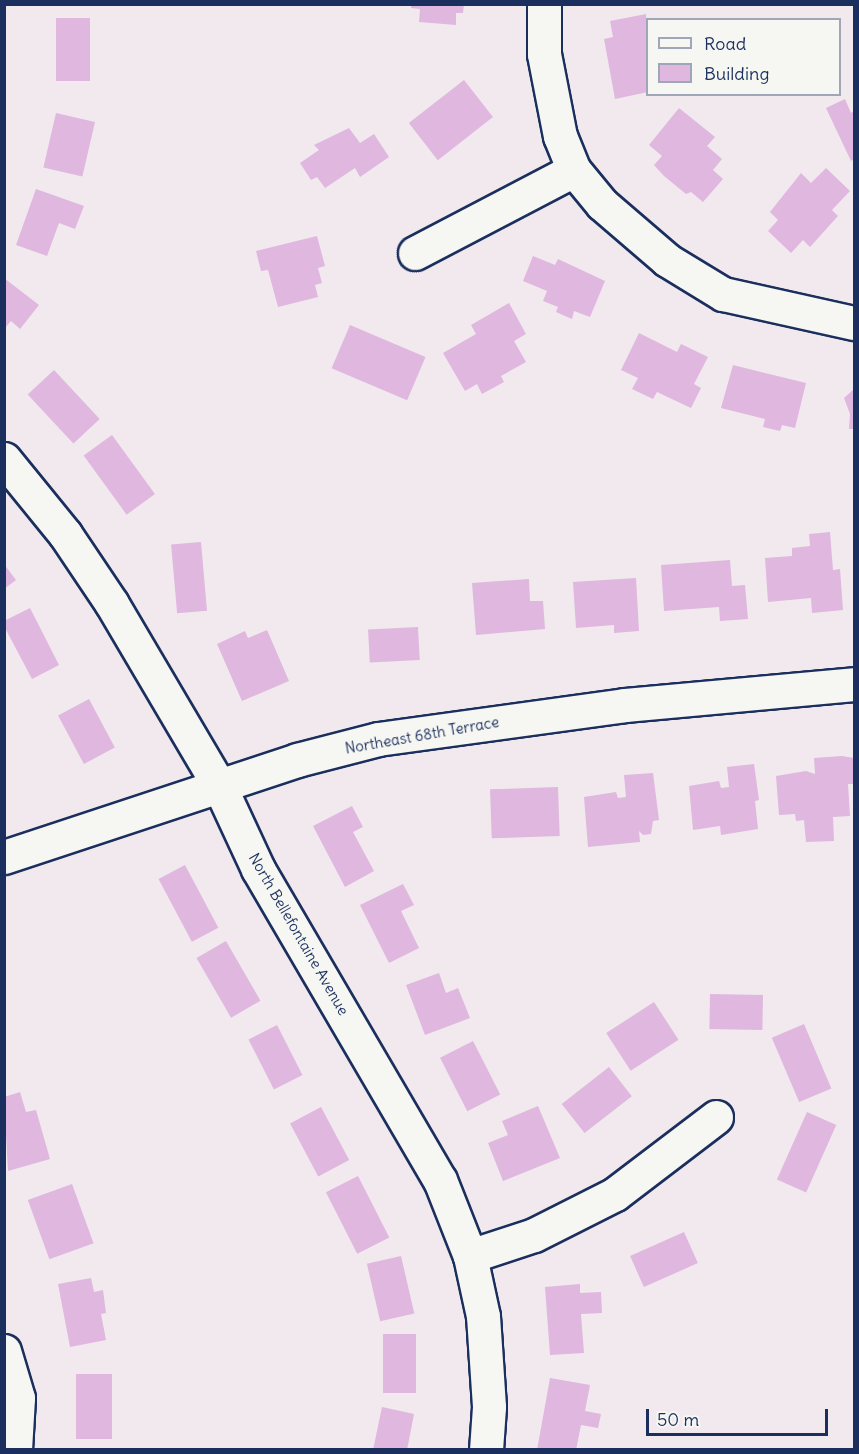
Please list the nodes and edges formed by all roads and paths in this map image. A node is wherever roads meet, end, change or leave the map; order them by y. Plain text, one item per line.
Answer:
1 (544, 4) edge
2 (574, 170) junction
3 (415, 253) dead end
4 (855, 323) edge
5 (4, 459) edge
6 (855, 684) edge
7 (220, 787) junction
8 (4, 857) edge
9 (716, 1117) dead end
10 (470, 1256) junction
11 (4, 1351) edge
12 (15, 1449) edge
13 (486, 1449) edge

1 - 2 street
2 - 3 street
2 - 4 street
5 - 7 street, North Bellefontaine Avenue
6 - 7 street, Northeast 68th Terrace
7 - 8 street, Northeast 68th Terrace
7 - 10 street, North Bellefontaine Avenue
9 - 10 street
10 - 13 street, North Bellefontaine Avenue
11 - 12 street

